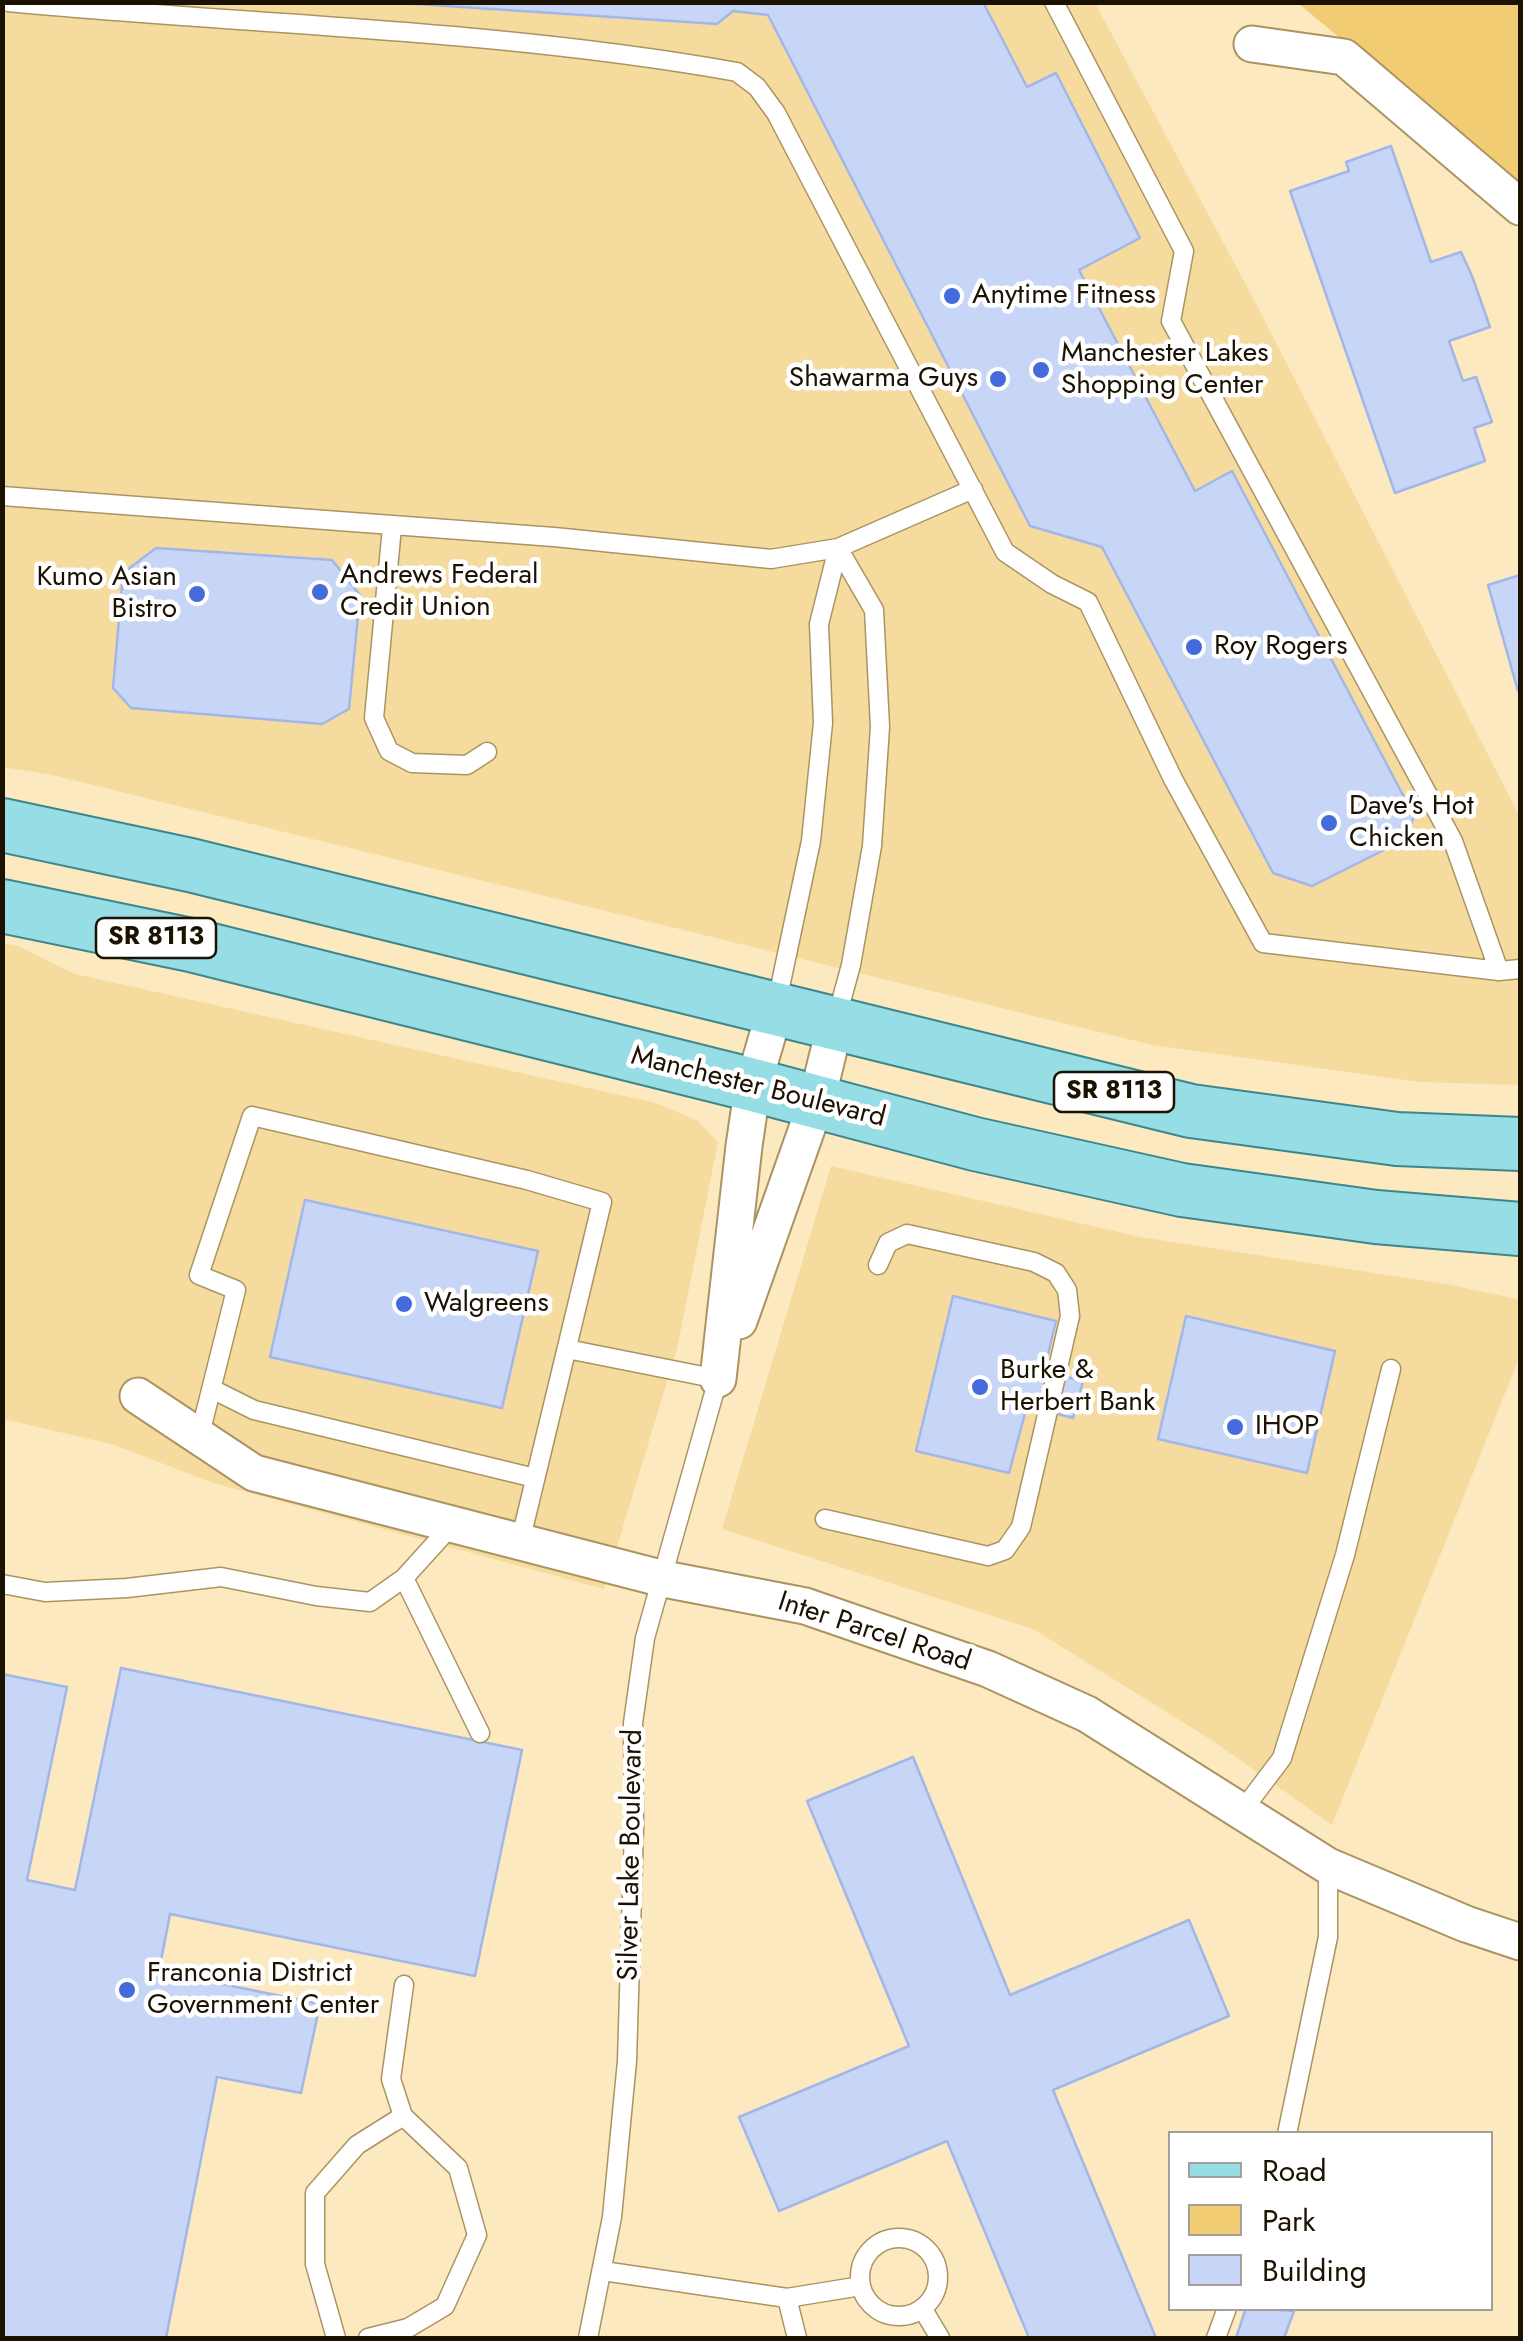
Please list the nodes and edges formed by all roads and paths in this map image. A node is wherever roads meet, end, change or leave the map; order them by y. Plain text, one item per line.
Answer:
1 (8, 2) edge
2 (1054, 2) edge
3 (1252, 44) dead end
4 (1520, 207) edge
5 (972, 489) junction
6 (2, 496) edge
7 (392, 526) junction
8 (838, 548) junction
9 (487, 752) dead end
10 (2, 825) edge
11 (2, 906) edge
12 (1520, 969) edge
13 (1500, 971) junction
14 (775, 1010) junction
15 (835, 1025) junction
16 (754, 1085) junction
17 (816, 1103) junction
18 (1520, 1144) edge
19 (1520, 1229) edge
20 (878, 1266) dead end
21 (567, 1349) junction
22 (1391, 1368) dead end
23 (718, 1379) junction
24 (212, 1388) junction
25 (138, 1396) dead end
26 (199, 1439) junction
27 (535, 1478) junction
28 (825, 1519) dead end
29 (452, 1525) junction
30 (520, 1542) junction
31 (404, 1578) junction
32 (664, 1579) junction
33 (2, 1584) edge
34 (480, 1733) dead end
35 (1242, 1811) junction
36 (1328, 1866) junction
37 (1520, 1942) edge
38 (404, 1985) dead end
39 (404, 2116) junction
40 (1288, 2131) edge
41 (602, 2271) junction
42 (861, 2286) junction
43 (787, 2298) junction
44 (922, 2308) junction
45 (1227, 2311) edge
46 (336, 2338) edge
47 (368, 2338) edge
48 (588, 2338) edge
49 (796, 2338) edge
50 (940, 2338) edge
51 (1216, 2338) edge

1 - 5 lane
2 - 13 lane
3 - 4 street
5 - 8 lane
5 - 13 lane
6 - 7 lane
7 - 8 lane
7 - 9 lane
8 - 14 lane
8 - 15 lane
10 - 14 main road, SR 8113
11 - 16 main road, Manchester Boulevard / SR 8113
12 - 13 lane
14 - 15 main road, SR 8113
14 - 16 street, Silver Lake Boulevard
15 - 17 street, Silver Lake Boulevard
15 - 18 main road, SR 8113
16 - 17 main road, Manchester Boulevard / SR 8113
16 - 23 street, Silver Lake Boulevard
17 - 19 main road, Manchester Boulevard / SR 8113
17 - 23 street, Silver Lake Boulevard
20 - 28 lane
21 - 23 lane
21 - 24 lane
21 - 27 lane
22 - 35 lane
23 - 32 lane, Silver Lake Boulevard
24 - 26 lane
24 - 27 lane
25 - 26 street, Inter Parcel Road
26 - 29 street, Inter Parcel Road
27 - 30 lane
29 - 30 street, Inter Parcel Road
29 - 31 lane
30 - 32 street, Inter Parcel Road
31 - 33 lane
31 - 34 lane
32 - 35 street, Inter Parcel Road
32 - 41 lane, Silver Lake Boulevard
35 - 36 street, Inter Parcel Road
36 - 37 street, Inter Parcel Road
36 - 40 lane
38 - 39 lane
39 - 46 lane
39 - 47 lane
41 - 43 lane
41 - 48 lane, Silver Lake Boulevard
42 - 43 lane
42 - 44 lane
42 - 44 lane
43 - 49 lane
44 - 50 lane
45 - 51 lane

